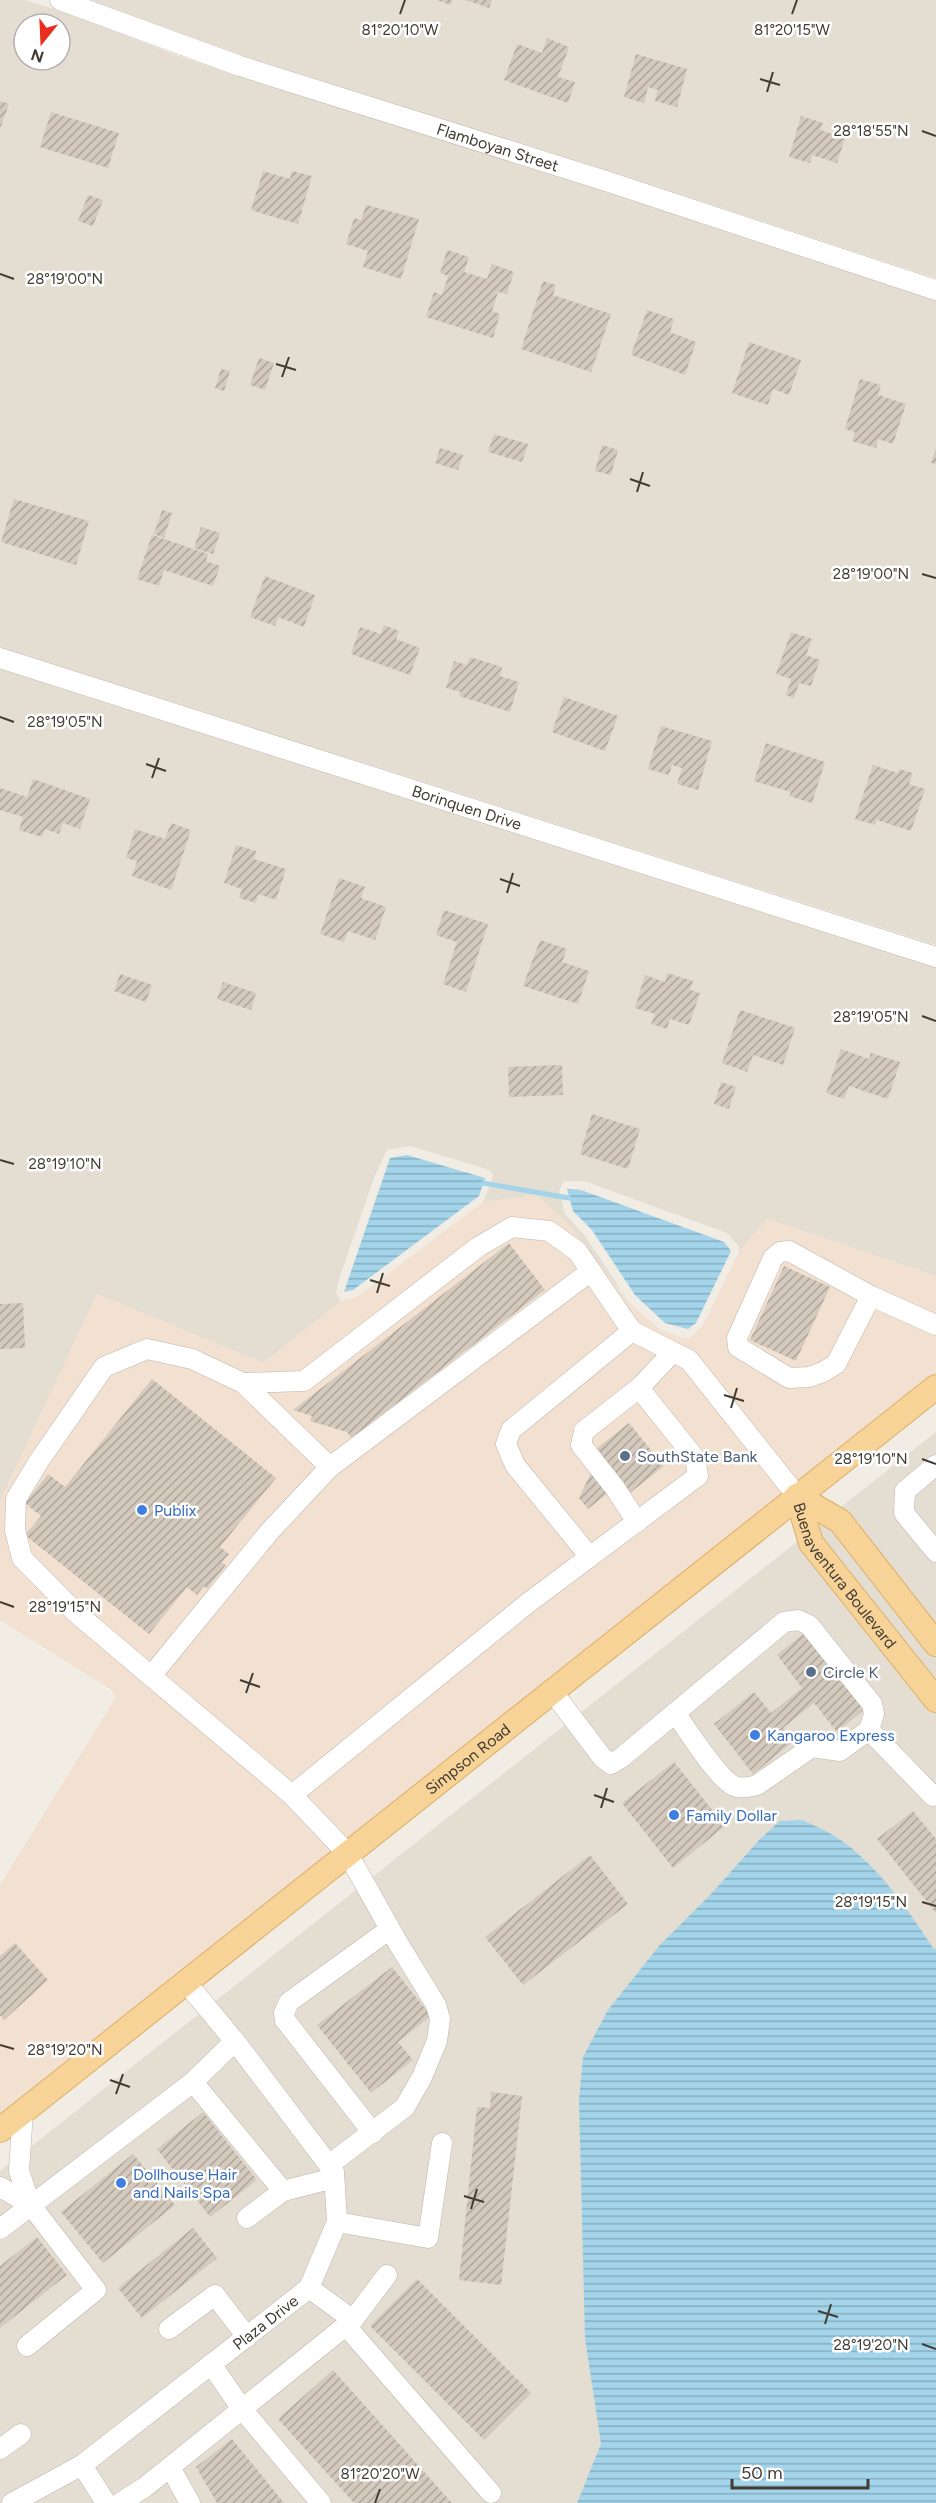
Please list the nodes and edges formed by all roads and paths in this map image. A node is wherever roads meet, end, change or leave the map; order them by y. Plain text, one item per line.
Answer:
1 (60, 0) edge
2 (936, 290) edge
3 (0, 658) edge
4 (936, 957) edge
5 (591, 1271) junction
6 (871, 1296) junction
7 (936, 1325) edge
8 (632, 1331) junction
9 (673, 1352) junction
10 (243, 1383) junction
11 (936, 1387) edge
12 (639, 1388) junction
13 (936, 1465) edge
14 (330, 1467) junction
15 (796, 1496) junction
16 (637, 1522) junction
17 (936, 1552) edge
18 (590, 1557) junction
19 (936, 1644) edge
20 (151, 1676) junction
21 (552, 1691) junction
22 (936, 1701) edge
23 (675, 1713) junction
24 (870, 1730) junction
25 (292, 1795) junction
26 (935, 1796) edge
27 (348, 1854) junction
28 (390, 1929) junction
29 (185, 1981) junction
30 (235, 2041) junction
31 (193, 2082) junction
32 (23, 2111) junction
33 (0, 2130) edge
34 (373, 2133) junction
35 (442, 2143) dead end
36 (332, 2172) junction
37 (0, 2187) edge
38 (283, 2191) junction
39 (30, 2204) junction
40 (247, 2218) dead end
41 (337, 2222) junction
42 (0, 2229) edge
43 (387, 2275) dead end
44 (309, 2288) junction
45 (350, 2323) junction
46 (169, 2329) dead end
47 (247, 2337) junction
48 (27, 2346) dead end
49 (211, 2364) junction
50 (242, 2409) junction
51 (21, 2434) dead end
52 (0, 2449) edge
53 (82, 2465) junction
54 (170, 2467) junction
55 (491, 2493) dead end
56 (12, 2503) edge
57 (106, 2503) edge
58 (120, 2503) edge
59 (190, 2503) edge
60 (321, 2503) edge

1 - 2 street, Flamboyan Street
3 - 4 street, Borinquen Drive
5 - 8 street
5 - 10 street
5 - 14 street
6 - 6 street
6 - 7 street
8 - 9 street
8 - 18 street
9 - 12 street
9 - 15 street
10 - 14 street
10 - 20 street
11 - 15 main road, Simpson Road
12 - 16 street
12 - 16 street
13 - 17 street
14 - 20 street
15 - 19 main road, Buenaventura Boulevard
15 - 21 main road, Simpson Road
15 - 22 main road, Buenaventura Boulevard
16 - 18 street
18 - 25 street
20 - 25 street
21 - 23 street
21 - 27 main road, Simpson Road
23 - 24 street
23 - 24 street
24 - 26 street
25 - 27 street
27 - 28 street
27 - 29 main road, Simpson Road
28 - 34 street
28 - 34 street
29 - 30 street
29 - 32 main road, Simpson Road
30 - 31 street
30 - 36 street
31 - 38 street
31 - 39 street
32 - 33 main road, Simpson Road
32 - 39 street
34 - 36 street
35 - 41 street
36 - 38 street
36 - 41 street, Plaza Drive
37 - 39 street
38 - 40 street
39 - 42 street
39 - 48 street
41 - 44 street, Plaza Drive
43 - 45 street
44 - 45 street
44 - 47 street, Plaza Drive
45 - 50 street
45 - 55 street
46 - 47 street
47 - 49 street, Plaza Drive
49 - 50 street
49 - 53 street, Plaza Drive
50 - 54 street
50 - 60 street
51 - 52 street
53 - 56 street, Plaza Drive
53 - 57 street
54 - 58 street
54 - 59 street

